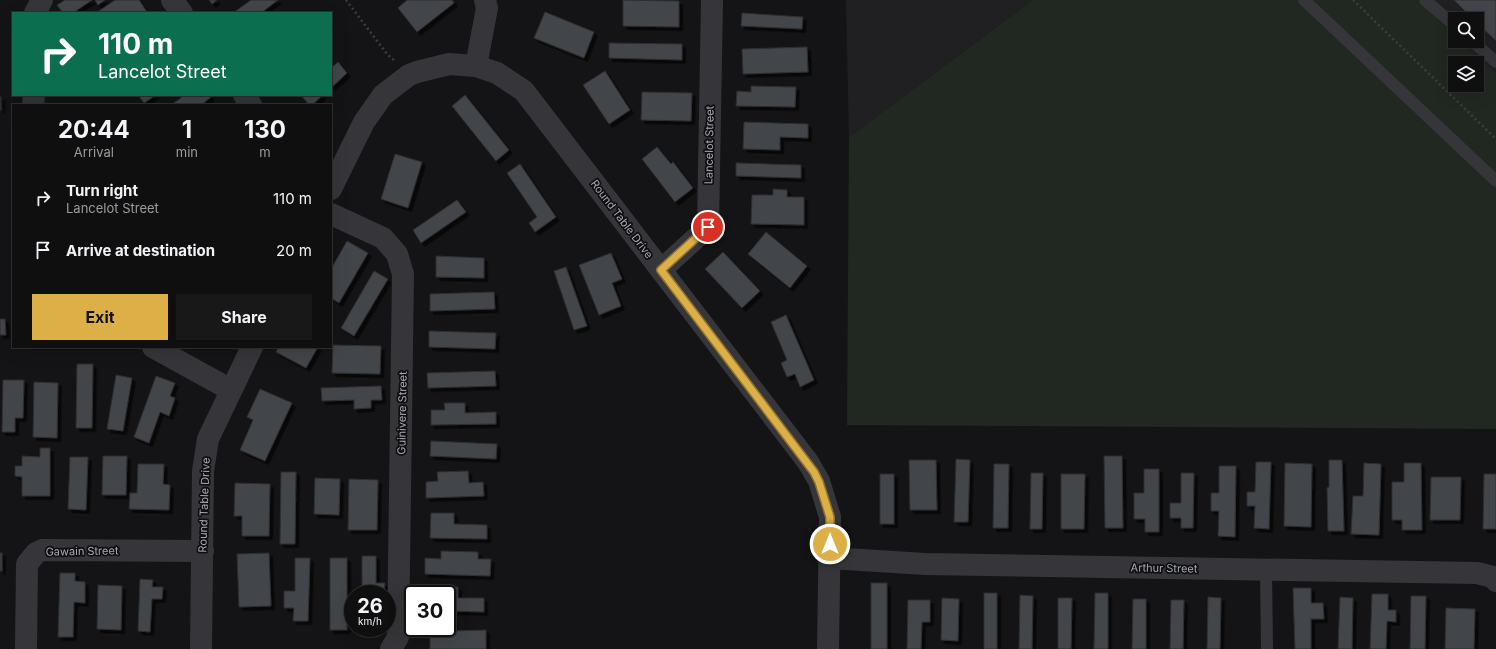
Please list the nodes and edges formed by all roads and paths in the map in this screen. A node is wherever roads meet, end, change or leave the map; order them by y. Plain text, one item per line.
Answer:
1 (42, 0) edge
2 (172, 0) edge
3 (346, 0) edge
4 (485, 0) edge
5 (712, 0) edge
6 (1304, 0) edge
7 (1353, 0) edge
8 (1425, 0) edge
9 (36, 12) edge
10 (181, 12) edge
11 (1448, 20) edge
12 (1480, 48) edge
13 (1496, 62) edge
14 (476, 66) junction
15 (409, 75) junction
16 (1496, 139) edge
17 (339, 153) edge
18 (1496, 181) edge
19 (332, 184) edge
20 (332, 214) edge
21 (661, 270) junction
22 (155, 348) edge
23 (252, 348) edge
24 (231, 390) junction
25 (203, 551) junction
26 (830, 558) junction
27 (1266, 570) junction
28 (1496, 581) edge
29 (26, 649) edge
30 (202, 649) edge
31 (391, 649) edge
32 (828, 649) edge
33 (1267, 649) edge

1 - 9 street
2 - 10 street
3 - 15 path
4 - 14 street
5 - 21 street, Lancelot Street
6 - 18 lane
7 - 16 path
8 - 11 lane
12 - 13 lane
14 - 15 street, Round Table Drive
14 - 21 street, Round Table Drive
15 - 17 street, Round Table Drive
17 - 19 street, Round Table Drive
20 - 31 street, Guinivere Street
21 - 26 street, Round Table Drive
22 - 24 street
23 - 24 street, Round Table Drive
24 - 25 street, Round Table Drive
25 - 29 street, Gawain Street
25 - 30 street, Round Table Drive
26 - 27 street, Arthur Street
26 - 32 street, Round Table Drive
27 - 28 street, Arthur Street
27 - 33 lane

